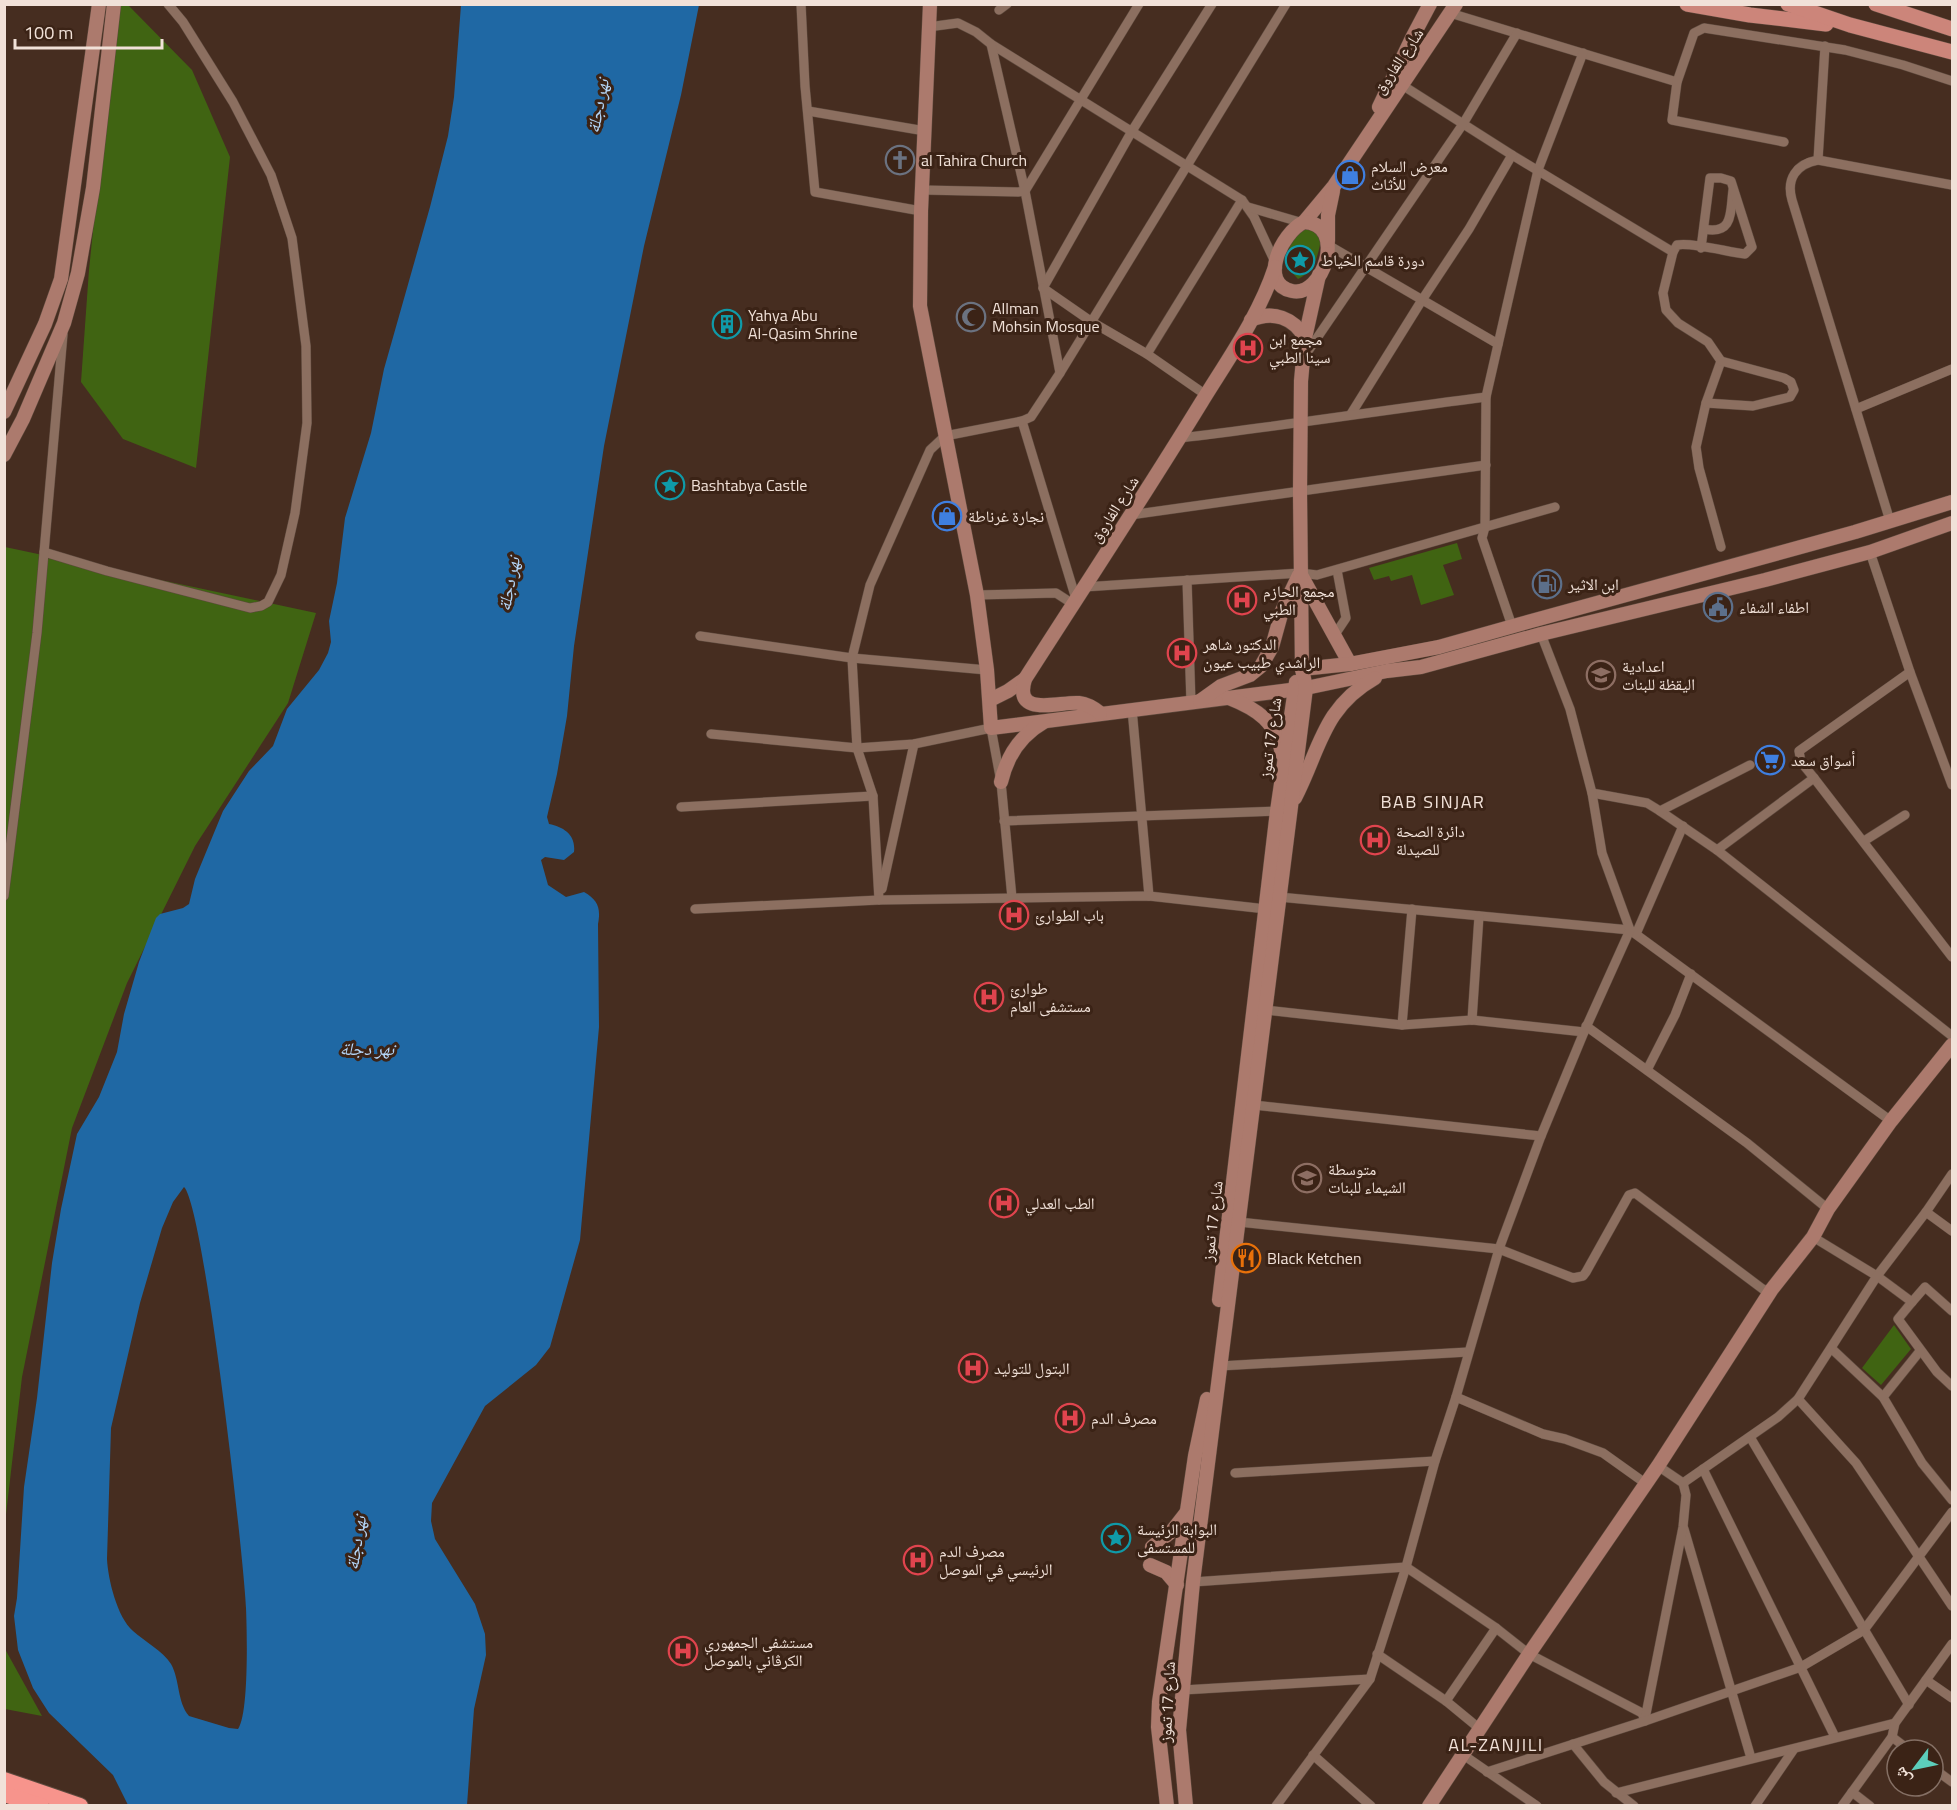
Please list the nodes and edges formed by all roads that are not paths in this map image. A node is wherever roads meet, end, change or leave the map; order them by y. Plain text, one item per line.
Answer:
1 (99, 4) edge
2 (114, 4) edge
3 (168, 4) edge
4 (801, 4) edge
5 (930, 4) edge
6 (1138, 4) edge
7 (1212, 4) edge
8 (1286, 4) edge
9 (1430, 4) edge
10 (1687, 4) edge
11 (1788, 4) edge
12 (1876, 4) edge
13 (1453, 9) edge
14 (1850, 25) junction
15 (928, 27) junction
16 (1953, 29) edge
17 (1517, 33) junction
18 (991, 44) junction
19 (1825, 46) junction
20 (1953, 52) edge
21 (1583, 53) junction
22 (1953, 81) edge
23 (1677, 82) junction
24 (1402, 86) junction
25 (1081, 99) junction
26 (808, 111) junction
27 (1463, 124) junction
28 (925, 131) junction
29 (1132, 131) junction
30 (1367, 136) junction
31 (1784, 142) dead end
32 (1512, 155) junction
33 (1818, 160) junction
34 (1188, 165) junction
35 (1538, 170) junction
36 (1953, 185) edge
37 (1334, 186) junction
38 (1733, 188) junction
39 (922, 190) junction
40 (1025, 191) junction
41 (1245, 203) junction
42 (921, 211) junction
43 (1303, 223) junction
44 (1704, 229) junction
45 (1328, 244) junction
46 (1701, 248) junction
47 (1672, 252) junction
48 (1275, 265) junction
49 (1366, 267) junction
50 (1319, 275) junction
51 (1043, 288) junction
52 (1422, 300) junction
53 (1251, 320) junction
54 (1092, 322) junction
55 (64, 323) junction
56 (1305, 338) junction
57 (1498, 344) junction
58 (1147, 354) junction
59 (1303, 360) junction
60 (1721, 361) junction
61 (1953, 369) edge
62 (1060, 373) junction
63 (1206, 395) junction
64 (1486, 397) junction
65 (1706, 403) junction
66 (1856, 409) junction
67 (4, 412) edge
68 (1351, 414) junction
69 (1022, 421) junction
70 (1300, 424) junction
71 (945, 436) junction
72 (1180, 438) junction
73 (4, 455) edge
74 (1486, 465) junction
75 (1299, 492) junction
76 (1953, 502) edge
77 (1555, 507) dead end
78 (1130, 515) junction
79 (1890, 521) junction
80 (1953, 523) edge
81 (1485, 527) junction
82 (1721, 547) dead end
83 (44, 552) junction
84 (1870, 552) junction
85 (1760, 558) junction
86 (1337, 570) junction
87 (1300, 573) junction
88 (1187, 580) junction
89 (1765, 580) junction
90 (976, 595) junction
91 (1078, 597) junction
92 (1512, 626) junction
93 (1541, 634) junction
94 (700, 636) dead end
95 (1335, 636) junction
96 (852, 658) junction
97 (1350, 664) junction
98 (1302, 669) junction
99 (987, 670) junction
100 (1387, 670) junction
101 (1910, 672) junction
102 (1025, 679) junction
103 (1300, 688) junction
104 (1229, 698) junction
105 (990, 700) junction
106 (1195, 703) junction
107 (1132, 710) junction
108 (1100, 713) junction
109 (1047, 720) junction
110 (991, 728) junction
111 (711, 734) dead end
112 (914, 744) junction
113 (857, 748) junction
114 (1283, 762) junction
115 (1750, 765) dead end
116 (1814, 778) junction
117 (1000, 782) junction
118 (1953, 785) edge
119 (1592, 793) junction
120 (873, 796) junction
121 (681, 807) dead end
122 (1283, 809) junction
123 (1660, 811) junction
124 (1905, 815) dead end
125 (1142, 817) junction
126 (1004, 821) junction
127 (1683, 826) junction
128 (1864, 841) junction
129 (1717, 850) junction
130 (4, 896) edge
131 (1149, 896) junction
132 (1279, 897) junction
133 (1012, 898) junction
134 (879, 900) junction
135 (695, 909) dead end
136 (1266, 909) junction
137 (1412, 909) junction
138 (1479, 916) junction
139 (1633, 932) junction
140 (1953, 957) edge
141 (1692, 974) junction
142 (1265, 1010) junction
143 (1472, 1020) junction
144 (1402, 1025) junction
145 (1585, 1029) junction
146 (1953, 1036) edge
147 (1953, 1045) edge
148 (1647, 1070) junction
149 (1254, 1105) junction
150 (1891, 1121) junction
151 (1541, 1136) junction
152 (1953, 1174) edge
153 (1828, 1209) junction
154 (1926, 1212) junction
155 (1239, 1222) junction
156 (1953, 1231) edge
157 (1814, 1237) junction
158 (1499, 1249) junction
159 (1877, 1276) junction
160 (1772, 1290) junction
161 (1912, 1302) junction
162 (1953, 1311) edge
163 (1832, 1348) junction
164 (1920, 1351) junction
165 (1468, 1352) junction
166 (1220, 1366) junction
167 (1953, 1386) edge
168 (1456, 1397) junction
169 (1883, 1397) junction
170 (1798, 1399) junction
171 (1750, 1437) junction
172 (1435, 1461) junction
173 (1658, 1466) junction
174 (1703, 1469) junction
175 (1235, 1473) dead end
176 (1683, 1482) junction
177 (1645, 1483) junction
178 (1953, 1500) edge
179 (1187, 1511) junction
180 (1951, 1518) edge
181 (1683, 1527) junction
182 (1152, 1547) dead end
183 (1919, 1556) junction
184 (1150, 1565) dead end
185 (1407, 1567) junction
186 (1193, 1582) junction
187 (1177, 1585) junction
188 (1953, 1606) edge
189 (1496, 1628) junction
190 (1864, 1630) junction
191 (1953, 1644) edge
192 (1377, 1654) junction
193 (1529, 1654) junction
194 (1801, 1667) junction
195 (1370, 1679) junction
196 (1926, 1680) junction
197 (1183, 1690) junction
198 (1731, 1692) junction
199 (1953, 1698) edge
200 (1446, 1701) junction
201 (1909, 1705) junction
202 (1645, 1721) junction
203 (1895, 1723) junction
204 (1480, 1729) junction
205 (1835, 1737) junction
206 (1892, 1737) joint
207 (1573, 1744) junction
208 (1794, 1749) junction
209 (1462, 1754) junction
210 (1313, 1755) junction
211 (1751, 1758) junction
212 (1487, 1772) junction
213 (4, 1780) edge
214 (1852, 1792) junction
215 (1616, 1793) junction
216 (4, 1794) edge
217 (1186, 1804) edge
218 (1167, 1805) edge
219 (41, 1806) edge
220 (80, 1806) edge
221 (1275, 1806) edge
222 (1371, 1806) edge
223 (1429, 1806) edge
224 (1537, 1806) edge
225 (1634, 1806) edge
226 (1755, 1806) edge
227 (1842, 1806) edge
228 (1870, 1806) edge

1 - 67 main road
2 - 55 main road
3 - 83 street
4 - 26 street
5 - 15 main road
6 - 25 street
7 - 29 street
8 - 34 street
9 - 30 main road, شارع الفاروق
10 - 14 main road
11 - 14 main road
12 - 16 main road
13 - 17 street
13 - 24 main road, شارع الفاروق
14 - 20 main road
15 - 18 street
15 - 28 main road
17 - 21 street
17 - 27 street
18 - 25 street
18 - 40 street
19 - 22 street
19 - 23 street
19 - 33 street
21 - 23 street
21 - 35 street
23 - 31 street
24 - 27 street
24 - 30 main road, شارع الفاروق
25 - 29 street
25 - 40 street
26 - 28 street
26 - 42 street
27 - 32 street
27 - 49 street
28 - 39 main road
29 - 34 street
29 - 51 street
30 - 37 main road, شارع الفاروق
32 - 35 street
32 - 52 street
33 - 36 street
33 - 66 street
34 - 41 street
34 - 54 street
35 - 47 street
35 - 57 street
37 - 43 main road, شارع الفاروق
37 - 45 main road, شارع الفاروق
38 - 44 street
38 - 44 street
38 - 46 street
39 - 40 street
39 - 42 main road
40 - 51 street
41 - 43 street
41 - 48 street
41 - 58 street
42 - 71 main road
43 - 45 main road
43 - 48 main road, شارع الفاروق
44 - 46 street
45 - 49 street
45 - 50 main road, شارع الفاروق
46 - 47 street
47 - 60 street
48 - 50 main road
48 - 53 main road, شارع الفاروق
49 - 52 street
49 - 59 street
50 - 56 main road, شارع الفاروق
51 - 54 street
51 - 62 street
52 - 57 street
52 - 68 street
53 - 56 main road
53 - 63 main road, شارع الفاروق
54 - 58 street
54 - 62 street
55 - 73 main road
55 - 83 street
56 - 59 main road, شارع الفاروق
57 - 64 street
58 - 63 street
59 - 70 main road, شارع الفاروق
60 - 65 street
60 - 65 street
61 - 66 street
62 - 69 street
63 - 72 main road, شارع الفاروق
64 - 68 street
64 - 74 street
65 - 82 street
66 - 79 street
68 - 70 street
69 - 71 street
69 - 91 street
70 - 72 street
70 - 75 main road, شارع الفاروق
71 - 90 main road
71 - 96 street
72 - 78 main road, شارع الفاروق
74 - 75 street
74 - 81 street
75 - 78 street
75 - 87 main road, شارع الفاروق
76 - 79 main road
77 - 81 street
78 - 91 main road, شارع الفاروق
79 - 85 main road
80 - 84 main road
81 - 86 street
81 - 92 street
83 - 130 street
84 - 89 main road
84 - 101 street
85 - 89 main road
85 - 92 main road
86 - 87 street
86 - 95 street
87 - 88 street
87 - 95 main road
87 - 98 main road, شارع الفاروق
87 - 106 main road
88 - 91 street
88 - 106 street
89 - 93 main road
90 - 91 street
90 - 99 main road
91 - 102 main road, شارع الفاروق
92 - 97 main road
93 - 100 main road
93 - 119 street
94 - 96 street
95 - 97 main road
96 - 99 street
96 - 113 street
97 - 98 main road
98 - 103 main road, شارع 17 تموز
99 - 105 main road
100 - 103 main road
100 - 122 main road
101 - 116 street
101 - 118 street
102 - 105 main road
102 - 108 main road
103 - 104 main road
103 - 114 main road, شارع 17 تموز
103 - 122 main road, شارع 17 تموز
104 - 106 main road
104 - 114 main road
105 - 110 main road
106 - 107 main road
107 - 108 main road
107 - 125 street
108 - 109 main road
109 - 110 main road
109 - 117 main road
110 - 112 street
110 - 117 street
111 - 113 street
112 - 113 street
112 - 134 street
113 - 120 street
114 - 122 main road, شارع 17 تموز
115 - 123 street
116 - 128 street
116 - 129 street
117 - 126 street
119 - 123 street
119 - 139 street
120 - 121 street
120 - 134 street
122 - 125 street
122 - 132 main road, شارع 17 تموز
122 - 136 main road, شارع 17 تموز
123 - 127 street
124 - 128 street
125 - 126 street
125 - 131 street
126 - 133 street
127 - 129 street
127 - 139 street
128 - 140 street
129 - 146 street
131 - 133 street
131 - 136 street
132 - 137 street
132 - 142 main road, شارع 17 تموز
133 - 134 street
134 - 135 street
136 - 179 main road, شارع 17 تموز
137 - 138 street
137 - 144 street
138 - 139 street
138 - 143 street
139 - 141 street
139 - 145 street
141 - 148 street
141 - 150 street
142 - 144 street
142 - 149 main road, شارع 17 تموز
143 - 144 street
143 - 145 street
145 - 148 street
145 - 151 street
147 - 150 main road
148 - 153 street
149 - 151 street
149 - 155 main road, شارع 17 تموز
150 - 153 main road
151 - 158 street
152 - 154 street
153 - 157 main road
154 - 156 street
154 - 159 street
155 - 158 street
155 - 166 main road, شارع 17 تموز
157 - 159 street
157 - 160 main road
158 - 160 street
158 - 165 street
159 - 161 street
159 - 163 street
160 - 173 main road
161 - 162 street
161 - 164 street
163 - 169 street
163 - 170 street
164 - 167 street
164 - 169 street
165 - 166 street
165 - 168 street
166 - 186 main road, شارع 17 تموز
168 - 172 street
168 - 177 street
169 - 178 street
170 - 171 street
170 - 183 street
171 - 174 street
171 - 190 street
172 - 175 street
172 - 185 street
173 - 176 street
173 - 177 main road
174 - 176 street
174 - 194 street
176 - 181 street
177 - 193 main road
179 - 182 main road
179 - 187 main road, شارع 17 تموز
180 - 183 street
181 - 198 street
181 - 202 street
183 - 188 street
183 - 190 street
184 - 187 main road
185 - 186 street
185 - 189 street
185 - 192 street
186 - 197 main road, شارع 17 تموز
187 - 218 main road, شارع 17 تموز
189 - 193 street
189 - 200 street
190 - 194 street
190 - 201 street
191 - 196 street
192 - 195 street
192 - 200 street
193 - 202 street
193 - 204 main road
194 - 198 street
194 - 205 street
195 - 197 street
195 - 210 street
196 - 199 street
196 - 201 street
197 - 217 main road, شارع 17 تموز
198 - 202 street
198 - 211 street
200 - 204 street
201 - 203 street
202 - 207 street
203 - 205 street
203 - 206 street
204 - 209 main road
205 - 208 street
206 - 214 street
207 - 212 street
207 - 215 street
208 - 211 street
208 - 226 street
209 - 212 street
209 - 223 main road
210 - 221 street
210 - 222 street
211 - 215 street
212 - 224 street
213 - 220 highway
214 - 227 street
214 - 228 street
215 - 225 street
216 - 219 highway
217 - 218 main road

